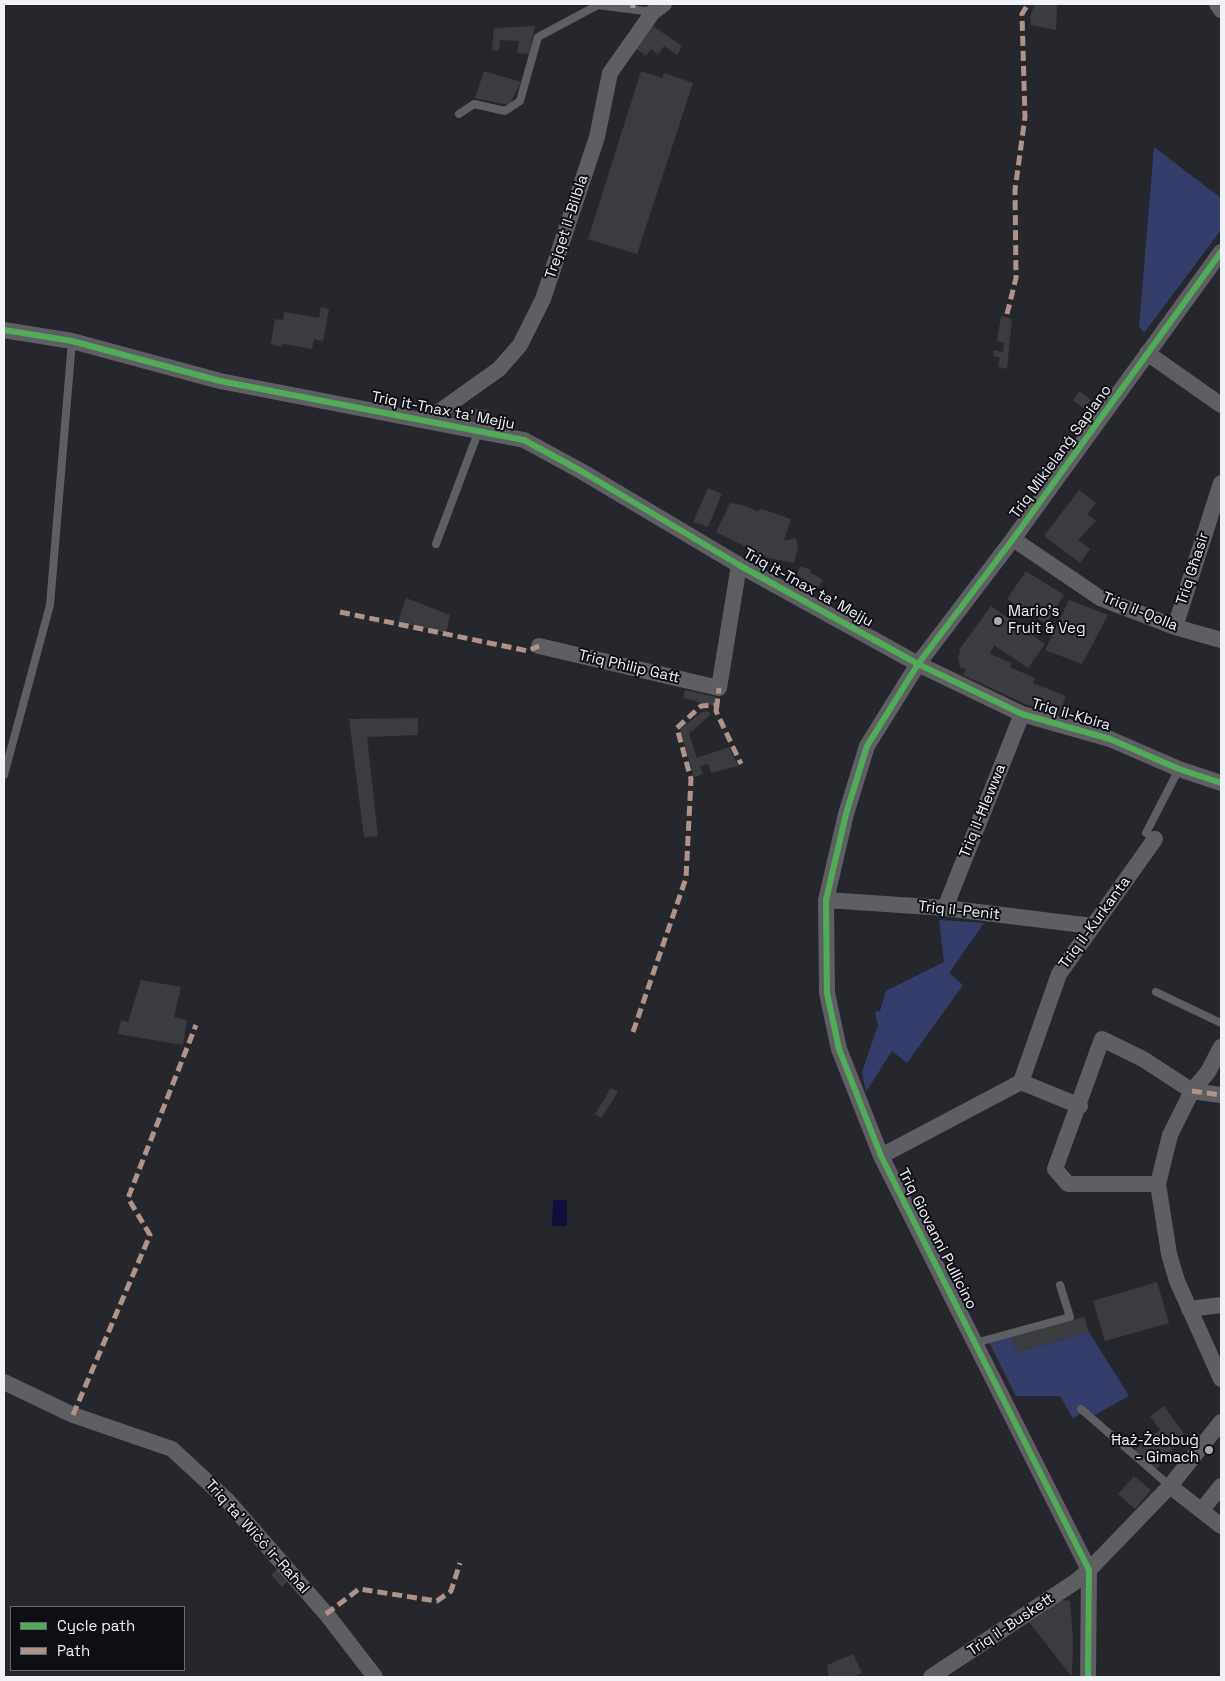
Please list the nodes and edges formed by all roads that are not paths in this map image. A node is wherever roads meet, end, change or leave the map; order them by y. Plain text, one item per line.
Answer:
1 (1217, 4) edge
2 (658, 8) edge
3 (1221, 10) edge
4 (459, 114) dead end
5 (1221, 252) edge
6 (4, 330) edge
7 (72, 341) junction
8 (1147, 353) junction
9 (1221, 405) edge
10 (426, 420) junction
11 (479, 430) junction
12 (1221, 483) edge
13 (1013, 539) junction
14 (436, 544) dead end
15 (739, 565) junction
16 (1174, 627) junction
17 (1221, 640) edge
18 (539, 646) dead end
19 (918, 664) junction
20 (1022, 714) junction
21 (1179, 769) junction
22 (4, 775) edge
23 (1221, 784) edge
24 (1155, 839) joint
25 (826, 900) junction
26 (945, 908) junction
27 (1092, 926) junction
28 (1156, 992) dead end
29 (1221, 1023) edge
30 (1221, 1047) edge
31 (1022, 1082) junction
32 (1192, 1091) junction
33 (1221, 1095) edge
34 (1080, 1106) junction
35 (880, 1156) junction
36 (1158, 1184) junction
37 (1060, 1285) dead end
38 (1221, 1305) edge
39 (1189, 1309) junction
40 (975, 1343) junction
41 (1221, 1378) edge
42 (4, 1382) edge
43 (1081, 1409) dead end
44 (1221, 1422) edge
45 (1170, 1486) junction
46 (1221, 1486) edge
47 (1202, 1510) junction
48 (1221, 1526) edge
49 (1089, 1570) junction
50 (375, 1677) edge
51 (931, 1677) edge
52 (1088, 1677) edge

1 - 3 street
2 - 4 lane
2 - 10 street, Trejqet il-Bilbla
5 - 8 street, Triq Mikielanġ Sapiano
6 - 7 street, Triq it-Tnax ta' Mejju
7 - 10 street, Triq it-Tnax ta' Mejju
7 - 22 lane
8 - 9 street
8 - 13 street, Triq Mikielanġ Sapiano
10 - 11 street, Triq it-Tnax ta' Mejju
11 - 14 lane
11 - 15 street, Triq it-Tnax ta' Mejju
12 - 16 street, Triq Għasir
13 - 16 street, Triq il-Qolla
13 - 19 street, Triq Mikielanġ Sapiano
15 - 18 street, Triq Philip Gatt
15 - 19 street, Triq it-Tnax ta' Mejju
16 - 17 street, Triq il-Qolla
19 - 20 street, Triq il-Kbira
19 - 25 street, Triq Mikielanġ Sapiano
20 - 21 street, Triq il-Kbira
20 - 26 street, Triq il-Ħlewwa
21 - 23 street, Triq il-Kbira
21 - 24 lane, Triq il-Kurkanta
24 - 27 street, Triq il-Kurkanta
25 - 26 street, Triq il-Penit
25 - 35 street, Triq Giovanni Pullicino
26 - 27 street, Triq il-Penit
27 - 31 street, Triq il-Kurkanta
28 - 29 lane
30 - 32 street
31 - 34 street
31 - 35 street
32 - 33 street
32 - 34 street
32 - 36 street
34 - 36 street
35 - 40 street, Triq Giovanni Pullicino
36 - 39 street
37 - 40 lane
38 - 39 street
39 - 41 street
40 - 49 street, Triq Giovanni Pullicino
42 - 50 street, Triq ta' Wiċċ ir-Raħal
43 - 45 lane
44 - 45 street, Triq il-Buskett
45 - 47 street
45 - 49 street, Triq il-Buskett
46 - 47 street
47 - 48 street
49 - 51 street, Triq il-Buskett
49 - 52 street

